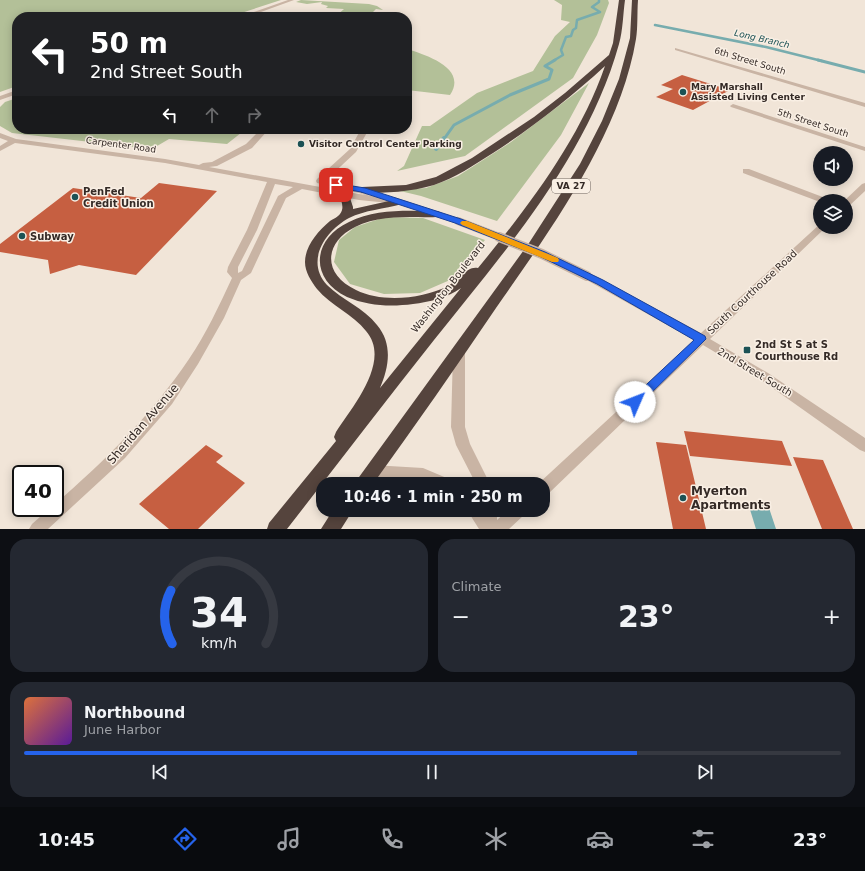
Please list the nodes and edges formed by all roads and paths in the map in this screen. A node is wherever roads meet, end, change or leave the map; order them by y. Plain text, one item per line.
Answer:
1 (292, 0) edge
2 (622, 0) edge
3 (635, 0) edge
4 (257, 12) edge
5 (677, 48) dead end
6 (613, 56) junction
7 (12, 94) edge
8 (0, 98) edge
9 (865, 105) edge
10 (734, 106) dead end
11 (261, 134) edge
12 (362, 134) edge
13 (0, 135) edge
14 (14, 141) junction
15 (0, 149) edge
16 (865, 149) edge
17 (193, 166) junction
18 (746, 171) dead end
19 (272, 181) junction
20 (302, 186) junction
21 (865, 186) edge
22 (334, 188) junction
23 (362, 190) junction
24 (344, 194) junction
25 (813, 196) edge
26 (853, 197) edge
27 (398, 202) junction
28 (438, 214) junction
29 (345, 216) junction
30 (814, 234) edge
31 (489, 261) junction
32 (236, 278) junction
33 (701, 339) junction
34 (459, 352) junction
35 (865, 446) edge
36 (369, 477) edge
37 (382, 477) edge
38 (429, 477) edge
39 (479, 477) edge
40 (314, 482) junction
41 (550, 482) edge
42 (339, 517) edge
43 (480, 517) edge
44 (489, 517) edge
45 (511, 517) edge
46 (37, 529) edge
47 (276, 529) edge
48 (330, 529) edge
49 (489, 529) edge
50 (498, 529) edge

1 - 4 street
2 - 6 highway, Washington Boulevard / VA 27
3 - 34 highway, VA 27
5 - 9 street, 6th Street South
6 - 23 highway
6 - 31 highway, Washington Boulevard / VA 27
7 - 8 street
10 - 16 street, 5th Street South
11 - 17 street, Carpenter Road
12 - 22 street
13 - 14 street, Carpenter Road
14 - 15 street
14 - 17 street, Carpenter Road
17 - 19 street, Carpenter Road
18 - 25 street
19 - 20 street, Carpenter Road
19 - 32 street, Sheridan Avenue
20 - 22 street, Carpenter Road
20 - 32 street, Sheridan Avenue
21 - 26 street
22 - 23 street, 2nd Street South
22 - 24 street, 2nd Street South
23 - 27 street, 2nd Street South
24 - 27 street, 2nd Street South
24 - 29 highway
27 - 28 street, 2nd Street South
27 - 29 highway
28 - 31 highway
28 - 33 street, 2nd Street South, bridge
29 - 40 highway
30 - 33 street, South Courthouse Road
31 - 40 highway, Washington Boulevard / VA 27
32 - 46 street, Sheridan Avenue
33 - 35 street, 2nd Street South
33 - 41 street, South Courthouse Road
34 - 36 highway, VA 27
34 - 39 street
37 - 38 street
40 - 47 highway, Washington Boulevard / VA 27
42 - 48 highway
43 - 49 street
44 - 49 street
45 - 50 street

